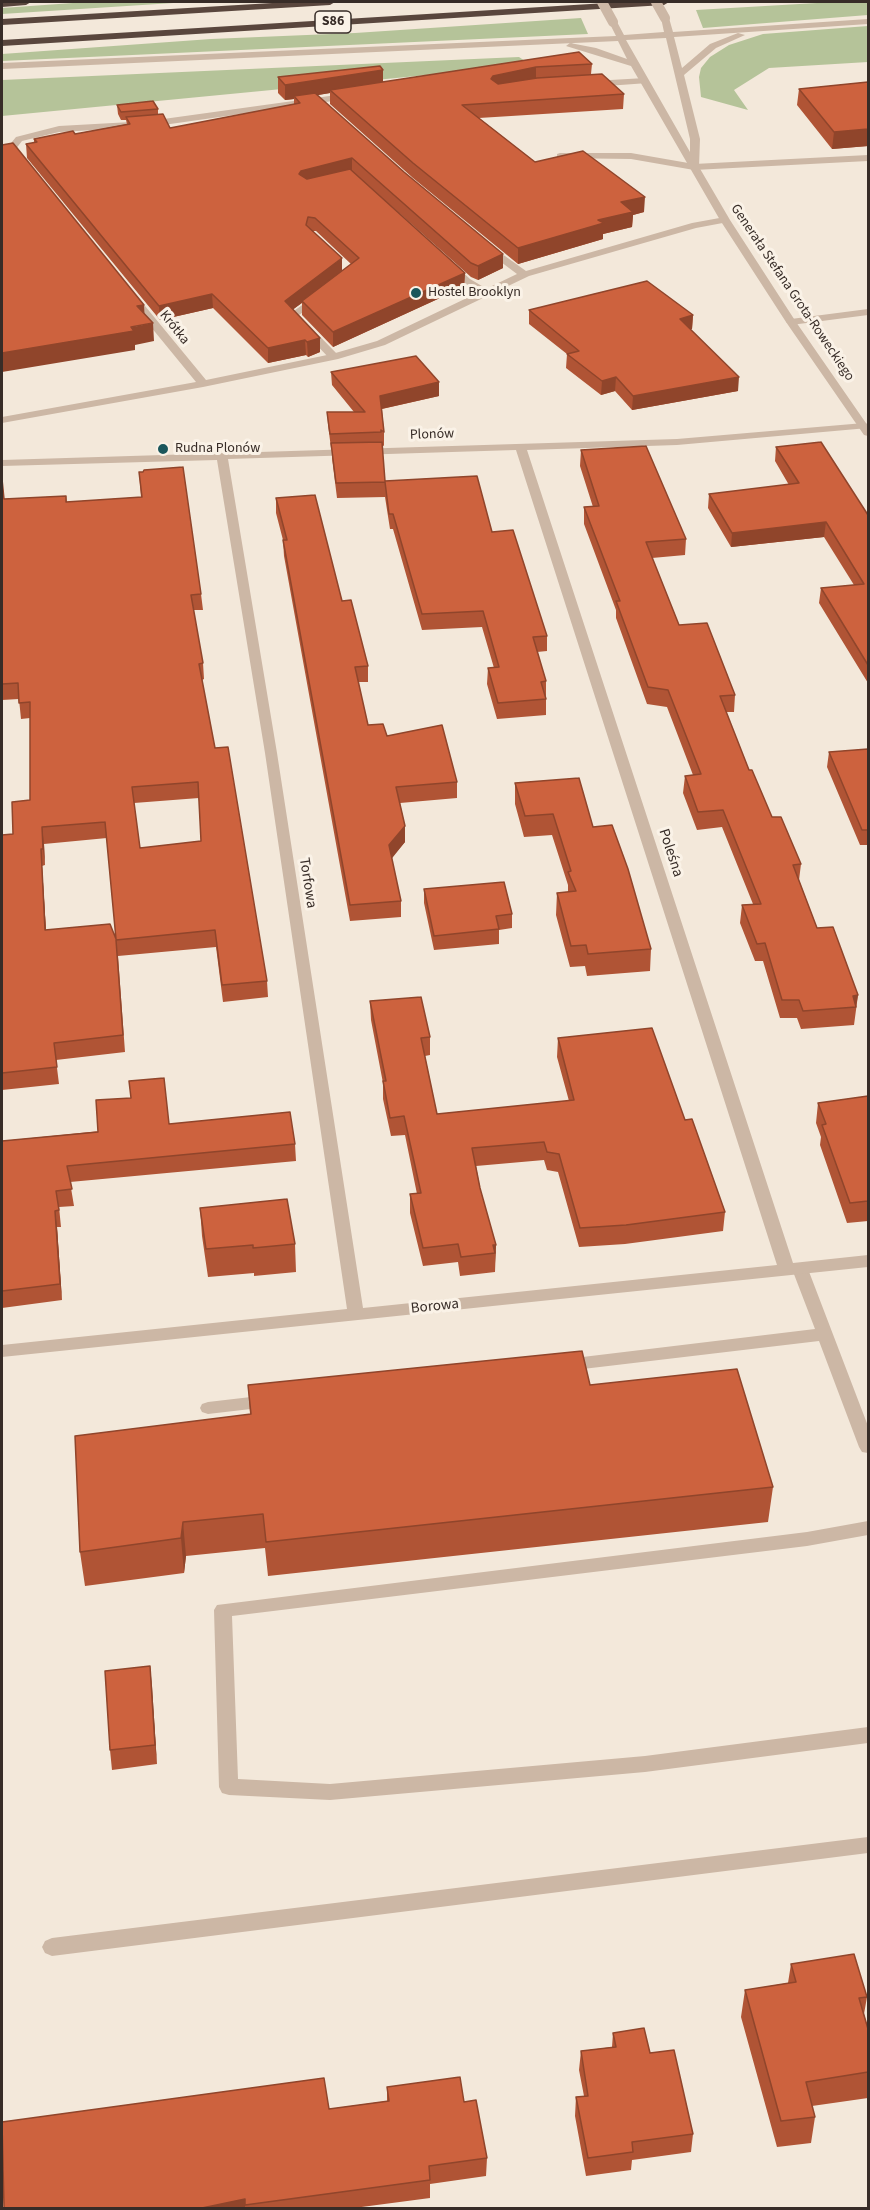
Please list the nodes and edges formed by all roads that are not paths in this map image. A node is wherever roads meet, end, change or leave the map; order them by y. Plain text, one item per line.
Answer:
1 (26, 2) edge
2 (330, 2) edge
3 (602, 2) edge
4 (656, 2) edge
5 (664, 2) edge
6 (2, 4) edge
7 (868, 21) edge
8 (2, 22) edge
9 (762, 29) junction
10 (669, 35) junction
11 (621, 38) junction
12 (543, 41) junction
13 (2, 43) edge
14 (634, 64) junction
15 (2, 66) edge
16 (678, 75) junction
17 (645, 81) junction
18 (582, 85) edge
19 (363, 94) edge
20 (318, 101) junction
21 (326, 109) edge
22 (560, 156) edge
23 (19, 157) edge
24 (868, 158) edge
25 (694, 166) junction
26 (725, 220) junction
27 (478, 239) edge
28 (443, 259) edge
29 (525, 274) junction
30 (122, 284) edge
31 (327, 290) edge
32 (487, 292) junction
33 (868, 312) edge
34 (791, 322) junction
35 (334, 357) junction
36 (203, 384) junction
37 (2, 420) edge
38 (866, 430) edge
39 (519, 447) junction
40 (222, 457) junction
41 (2, 463) edge
42 (868, 1262) edge
43 (794, 1270) junction
44 (356, 1315) junction
45 (825, 1334) junction
46 (2, 1351) edge
47 (552, 1367) edge
48 (279, 1400) edge
49 (208, 1408) dead end
50 (868, 1448) edge
51 (868, 1528) edge
52 (868, 1735) edge
53 (868, 1845) edge
54 (52, 1947) dead end

1 - 6 highway
2 - 8 highway, S86
3 - 11 street, Generała Stefana Grota-Roweckiego, bridge
4 - 10 street, bridge
5 - 13 highway, S86
7 - 9 street
9 - 10 street
9 - 16 street
10 - 11 street
10 - 16 street
11 - 12 street
11 - 14 street, Generała Stefana Grota-Roweckiego
12 - 14 street
12 - 15 street
14 - 17 street, Generała Stefana Grota-Roweckiego
16 - 25 street
17 - 18 street
17 - 25 street, Generała Stefana Grota-Roweckiego
19 - 20 street
20 - 21 street
20 - 23 street
22 - 25 street
24 - 25 street
25 - 26 street, Generała Stefana Grota-Roweckiego
26 - 29 street
26 - 34 street, Generała Stefana Grota-Roweckiego
27 - 29 street
28 - 32 street
29 - 32 street
30 - 36 street, Krótka
31 - 35 street
32 - 35 street
33 - 34 street
34 - 38 street, Generała Stefana Grota-Roweckiego
35 - 36 street
36 - 37 street
38 - 39 street, Plonów
39 - 40 street, Plonów
39 - 43 street, Poleśna
40 - 41 street, Plonów
40 - 44 street, Torfowa
42 - 43 street, Borowa
43 - 44 street, Borowa
43 - 45 street, Poleśna
44 - 46 street, Borowa
45 - 47 street
45 - 50 street, Poleśna
48 - 49 street
51 - 52 street
53 - 54 street

